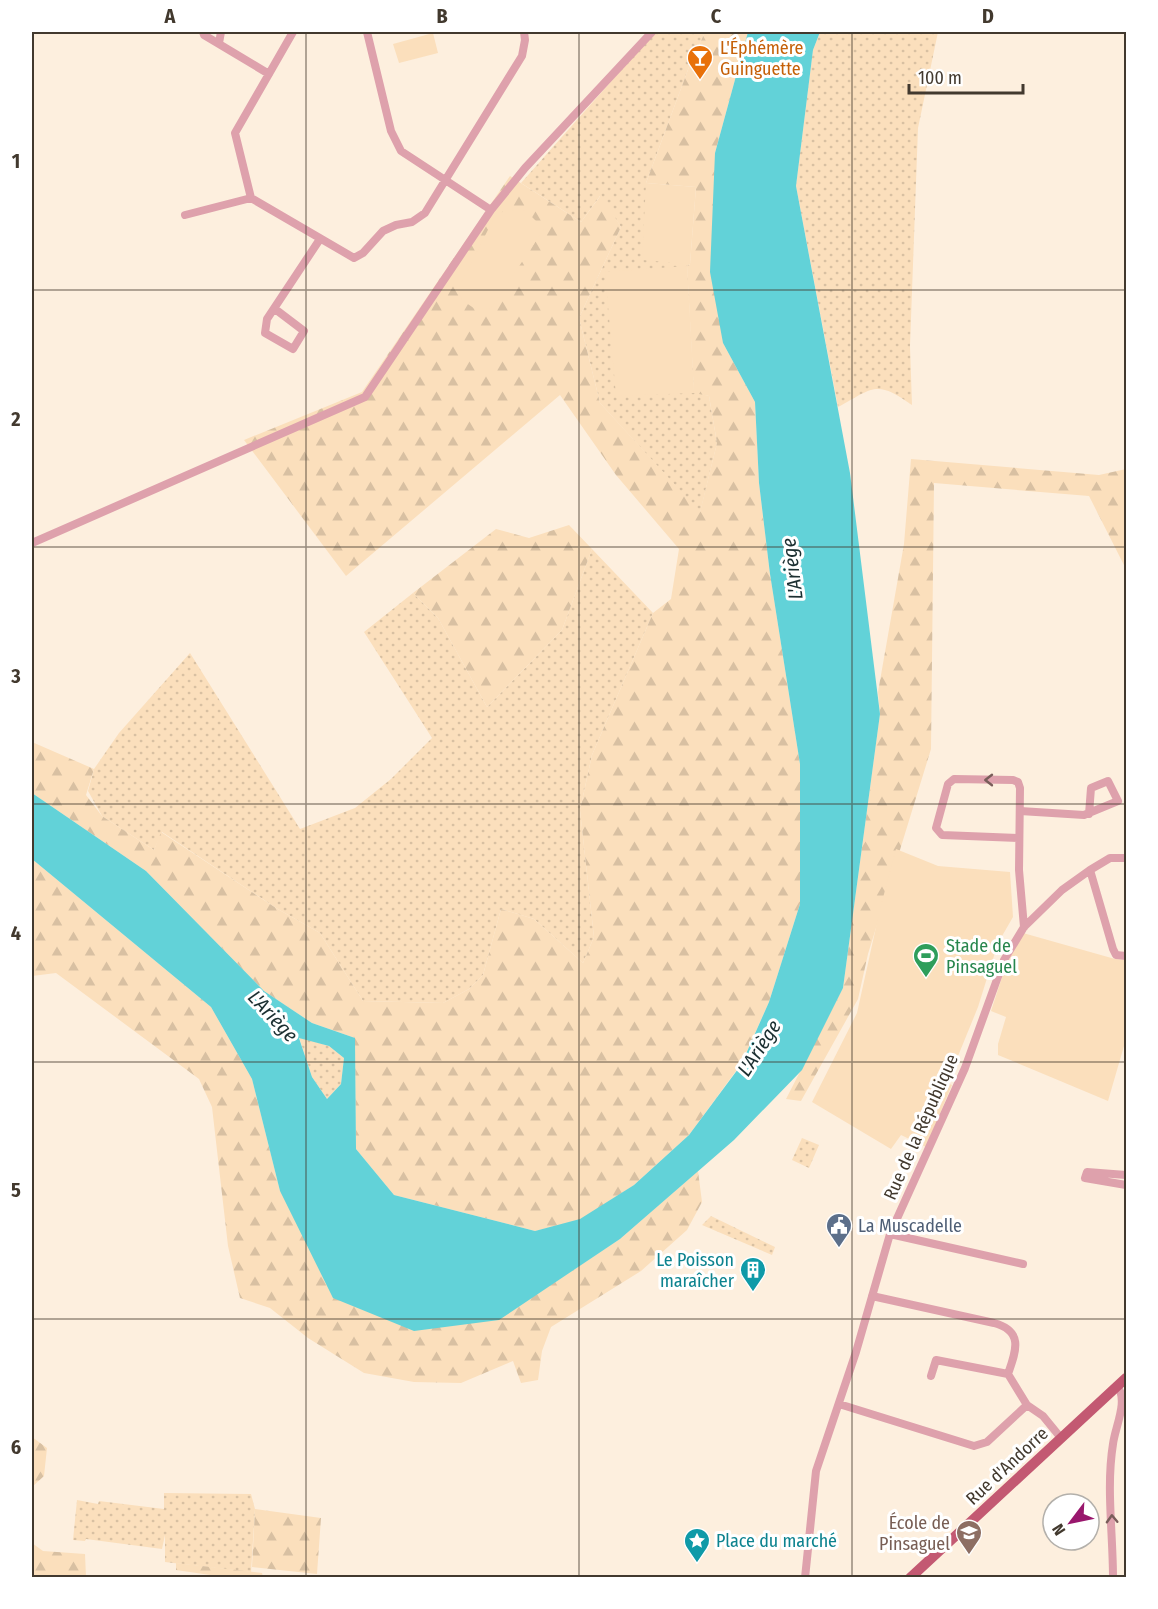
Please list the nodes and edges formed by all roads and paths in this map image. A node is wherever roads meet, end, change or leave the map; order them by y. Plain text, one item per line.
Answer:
1 (203, 32) edge
2 (221, 32) edge
3 (293, 32) edge
4 (367, 32) edge
5 (524, 32) edge
6 (652, 32) edge
7 (219, 43) junction
8 (269, 74) junction
9 (445, 178) junction
10 (251, 198) junction
11 (491, 210) junction
12 (185, 215) dead end
13 (320, 239) junction
14 (275, 309) junction
15 (32, 543) edge
16 (1020, 811) junction
17 (1089, 814) junction
18 (1019, 838) junction
19 (1126, 858) edge
20 (1090, 870) junction
21 (1022, 898) junction
22 (1041, 908) junction
23 (1024, 927) junction
24 (1126, 956) edge
25 (1126, 1175) edge
26 (1126, 1185) edge
27 (890, 1234) junction
28 (1023, 1264) dead end
29 (872, 1296) junction
30 (1008, 1374) junction
31 (931, 1376) dead end
32 (1126, 1378) edge
33 (1117, 1386) junction
34 (839, 1404) junction
35 (1027, 1405) junction
36 (1061, 1438) junction
37 (805, 1578) edge
38 (910, 1578) edge
39 (1113, 1578) edge

1 - 7 street
2 - 7 street
3 - 8 street
4 - 9 street
5 - 9 street
6 - 11 street
7 - 8 street
8 - 10 street
9 - 11 street
9 - 13 street
10 - 12 street
10 - 13 street
11 - 15 street
13 - 14 street
14 - 14 street
16 - 17 street
16 - 18 street
16 -> 18 street
17 - 17 street
18 - 21 street
19 - 20 street, Rue de la République
20 - 22 street, Rue de la République
20 - 24 street
21 - 22 street
21 - 23 street
22 - 23 street, Rue de la République
23 - 27 street, Rue de la République
25 - 26 street
27 - 28 street
27 - 29 street, Rue de la République
29 - 30 street
29 - 34 street, Rue de la République
30 - 31 street
30 - 35 street
32 - 33 main road, Rue d'Andorre
33 - 36 main road, Rue d'Andorre
39 -> 33 street
34 - 35 street
34 - 37 street, Rue de la République
35 - 36 street
36 - 38 main road, Rue d'Andorre

